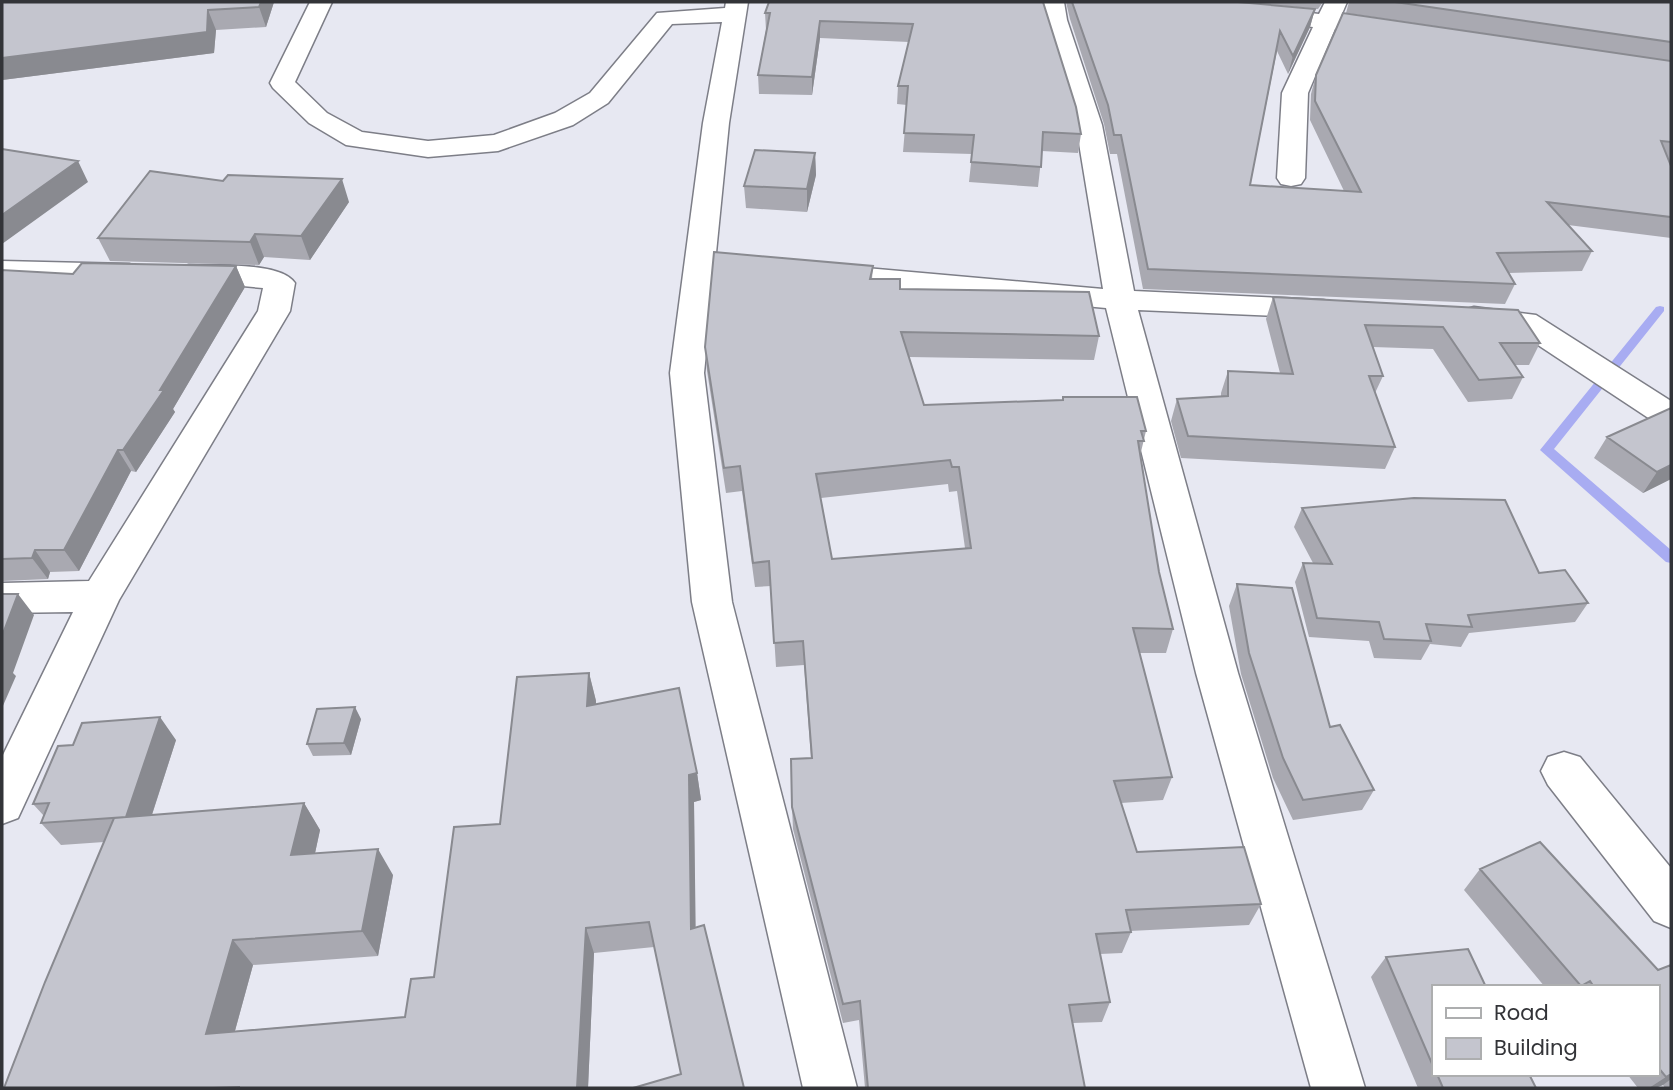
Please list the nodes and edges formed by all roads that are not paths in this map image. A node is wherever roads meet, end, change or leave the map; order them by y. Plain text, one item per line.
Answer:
1 (321, 2) edge
2 (1054, 2) edge
3 (1158, 2) edge
4 (736, 8) edge
5 (1332, 11) edge
6 (1410, 32) edge
7 (1291, 178) dead end
8 (2, 270) edge
9 (794, 271) edge
10 (1120, 300) junction
11 (1353, 311) edge
12 (1449, 316) edge
13 (1671, 417) edge
14 (101, 596) junction
15 (2, 598) edge
16 (1564, 771) dead end
17 (2, 804) edge
18 (1671, 905) edge
19 (830, 1088) edge
20 (1338, 1088) edge

1 - 4 street
2 - 10 street
3 - 5 street
4 - 19 street
5 - 6 street
5 - 7 street
8 - 14 street
9 - 10 street
10 - 11 street
10 - 20 street
12 - 13 street
14 - 15 street
14 - 17 street
16 - 18 street

